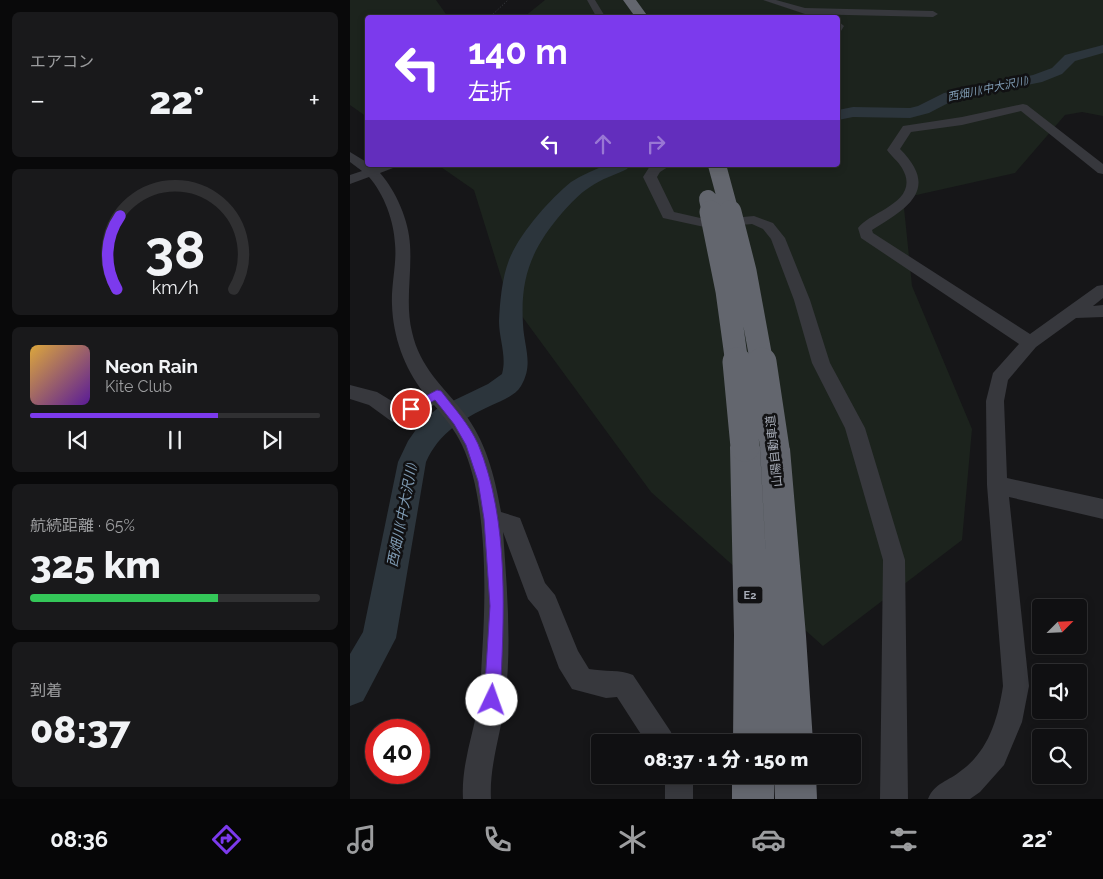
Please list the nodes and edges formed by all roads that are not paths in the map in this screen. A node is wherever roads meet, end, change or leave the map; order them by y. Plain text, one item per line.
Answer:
1 (590, 0) edge
2 (616, 0) edge
3 (629, 0) edge
4 (767, 0) edge
5 (798, 9) junction
6 (932, 14) dead end
7 (600, 15) edge
8 (627, 15) edge
9 (641, 15) edge
10 (807, 15) edge
11 (350, 156) edge
12 (365, 167) edge
13 (365, 167) edge
14 (383, 167) edge
15 (660, 167) edge
16 (700, 167) edge
17 (718, 167) edge
18 (1103, 170) edge
19 (372, 172) junction
20 (350, 180) edge
21 (1103, 290) edge
22 (1103, 311) edge
23 (1071, 312) junction
24 (1030, 343) junction
25 (350, 392) edge
26 (440, 399) junction
27 (458, 420) joint
28 (760, 448) junction
29 (997, 486) junction
30 (1103, 509) edge
31 (491, 519) junction
32 (656, 734) edge
33 (753, 734) edge
34 (793, 734) edge
35 (678, 784) edge
36 (753, 784) edge
37 (795, 784) edge
38 (477, 799) edge
39 (679, 799) edge
40 (753, 799) edge
41 (796, 799) edge
42 (894, 799) edge
43 (942, 799) edge

1 - 7 street
2 - 8 highway
3 - 9 highway
4 - 5 street
5 - 6 street
5 - 10 street
11 - 13 street
12 - 19 street
14 - 19 street
15 - 42 street
16 - 28 highway, 山陽自動車道 / E2, bridge
17 - 28 highway, 山陽自動車道 / E2, bridge
18 - 24 street
19 - 20 street
19 - 26 street
21 - 23 street
22 - 23 street
23 - 24 street
24 - 29 street
25 - 26 street
26 - 27 street
27 - 31 street
28 - 33 highway, 山陽自動車道 / E2
28 - 34 highway, 山陽自動車道 / E2
29 - 30 street
29 - 43 street
31 - 32 street
31 - 38 street
35 - 39 street
36 - 40 highway
37 - 41 highway

